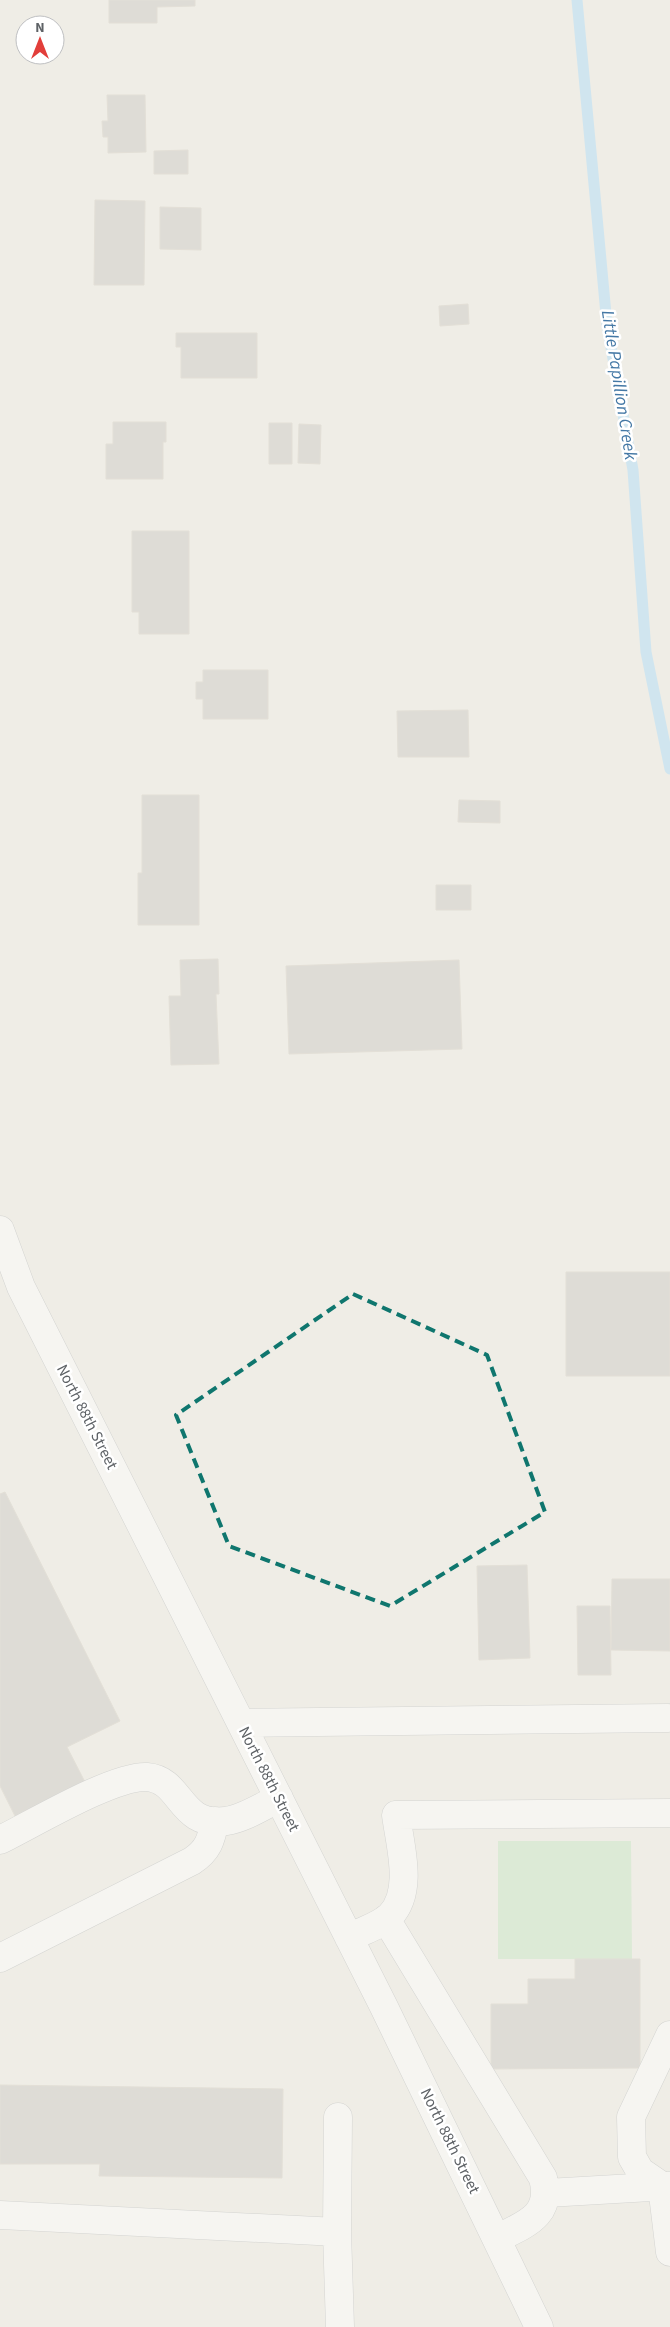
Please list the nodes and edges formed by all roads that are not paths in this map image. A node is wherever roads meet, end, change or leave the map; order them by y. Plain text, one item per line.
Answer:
1 (0, 1230) edge
2 (668, 1718) dead end
3 (241, 1723) junction
4 (279, 1798) junction
5 (670, 1813) edge
6 (215, 1821) junction
7 (0, 1840) edge
8 (386, 1919) junction
9 (349, 1938) junction
10 (0, 1958) edge
11 (670, 2035) edge
12 (338, 2117) dead end
13 (666, 2186) edge
14 (547, 2193) junction
15 (0, 2215) edge
16 (337, 2232) junction
17 (498, 2238) junction
18 (670, 2252) edge
19 (340, 2327) edge
20 (539, 2327) edge

1 - 3 street, North 88th Street
2 - 3 street
3 - 4 street, North 88th Street
4 - 6 street
4 - 9 street, North 88th Street
5 - 8 street
6 - 7 street
6 - 10 street
8 - 9 street
8 - 14 street
9 - 17 street, North 88th Street
11 - 13 street
12 - 16 street
13 - 14 street
13 - 18 street
14 - 17 street
15 - 16 street
16 - 19 street
17 - 20 street, North 88th Street

